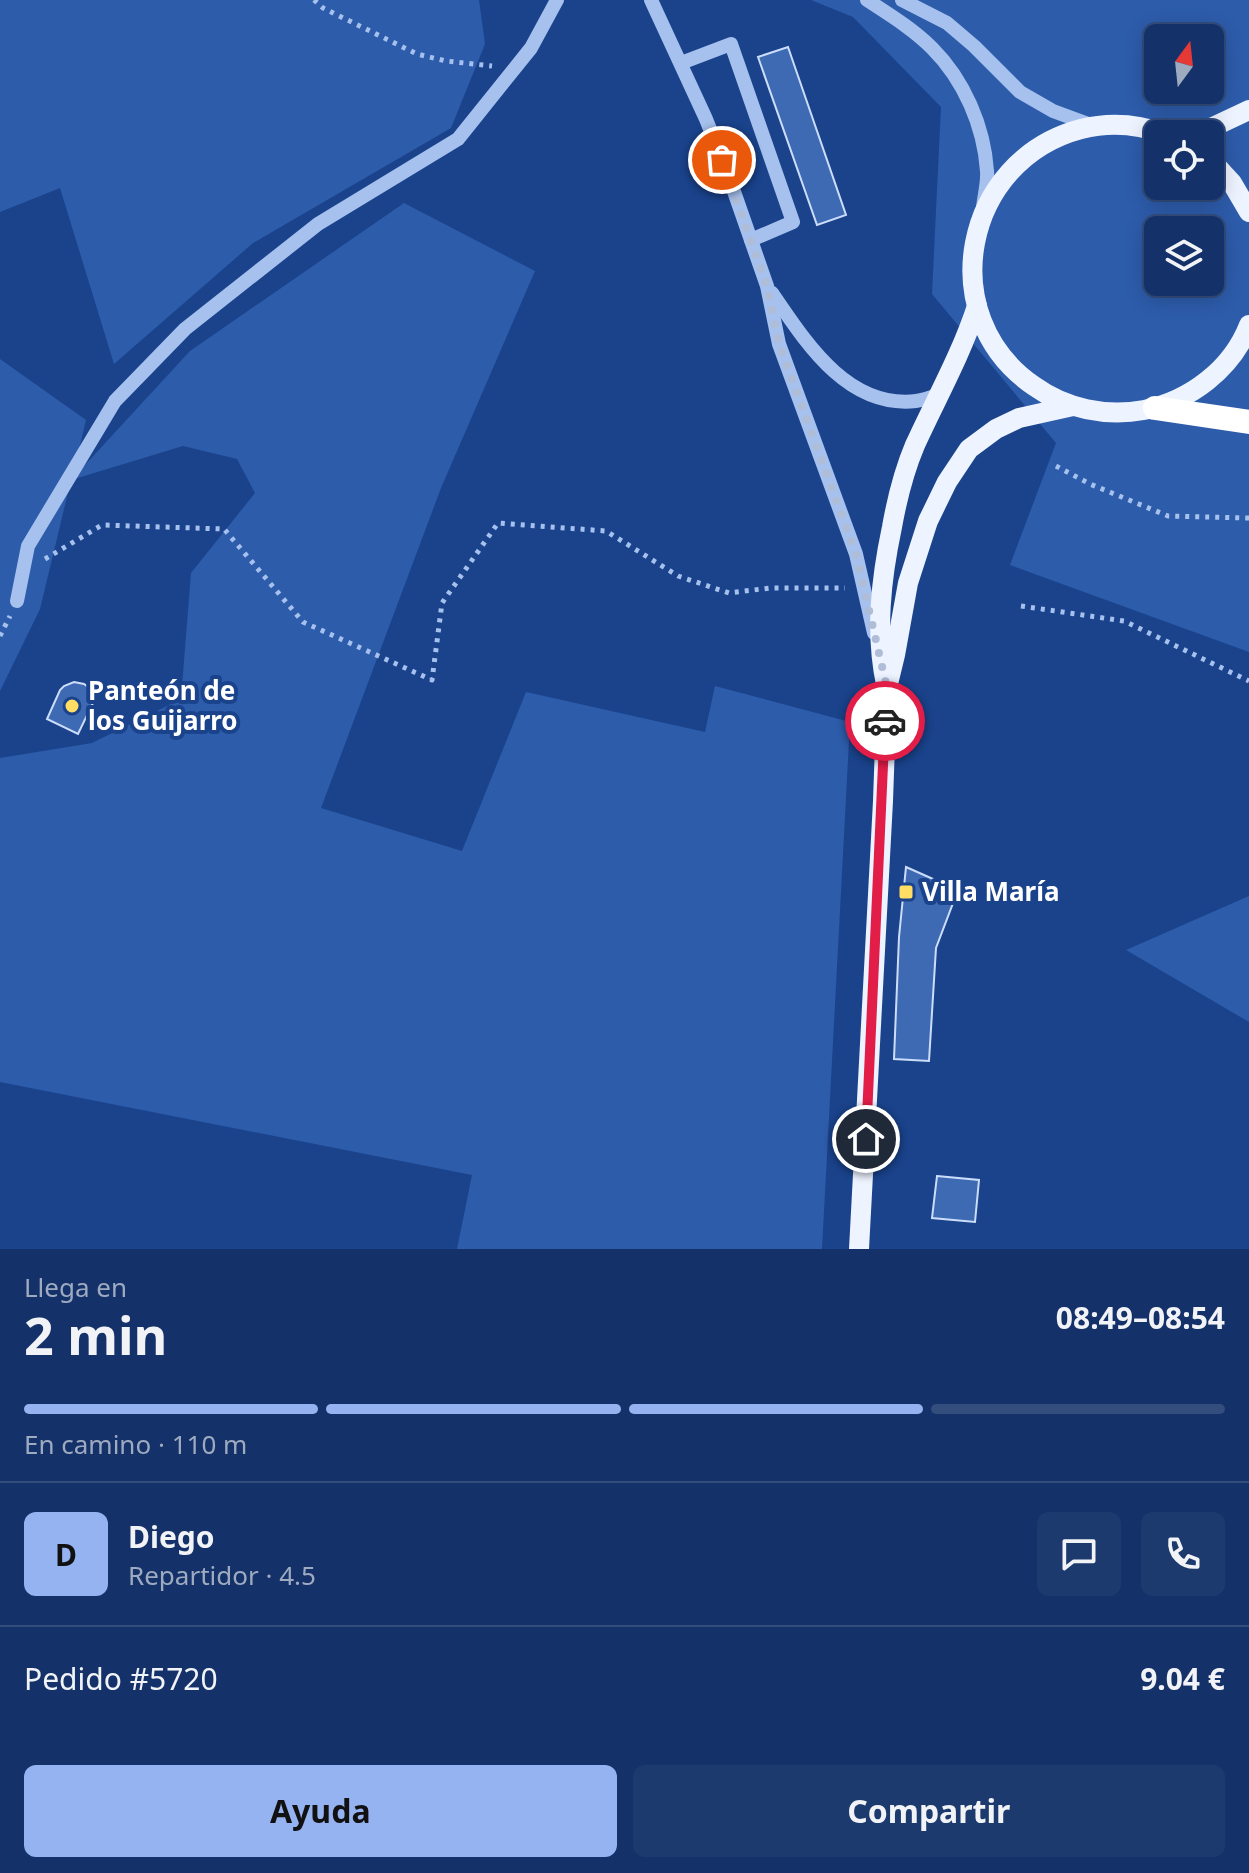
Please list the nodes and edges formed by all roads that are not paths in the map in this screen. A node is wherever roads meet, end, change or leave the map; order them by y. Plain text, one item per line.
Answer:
1 (557, 0) edge
2 (651, 0) edge
3 (867, 0) edge
4 (902, 0) edge
5 (681, 63) junction
6 (1249, 110) edge
7 (1224, 122) edge
8 (1095, 126) junction
9 (1144, 128) edge
10 (1224, 174) edge
11 (1249, 212) edge
12 (981, 217) junction
13 (751, 240) junction
14 (767, 286) junction
15 (977, 306) junction
16 (1249, 325) edge
17 (940, 394) junction
18 (1073, 406) junction
19 (1155, 408) junction
20 (1249, 422) edge
21 (17, 601) dead end
22 (880, 656) junction
23 (887, 688) junction
24 (861, 1249) edge

1 - 21 street
2 - 5 street
3 - 12 street
4 - 8 street
5 - 13 street
5 - 13 street
6 - 7 main road
8 - 9 main road
8 - 12 main road
10 - 11 main road
12 - 15 main road
13 - 14 street
14 - 17 street
14 - 22 street
15 - 17 main road
15 - 18 main road
16 - 19 main road
17 - 22 main road
18 - 19 main road
18 - 23 main road
19 - 20 highway
22 - 23 main road
23 - 24 main road

